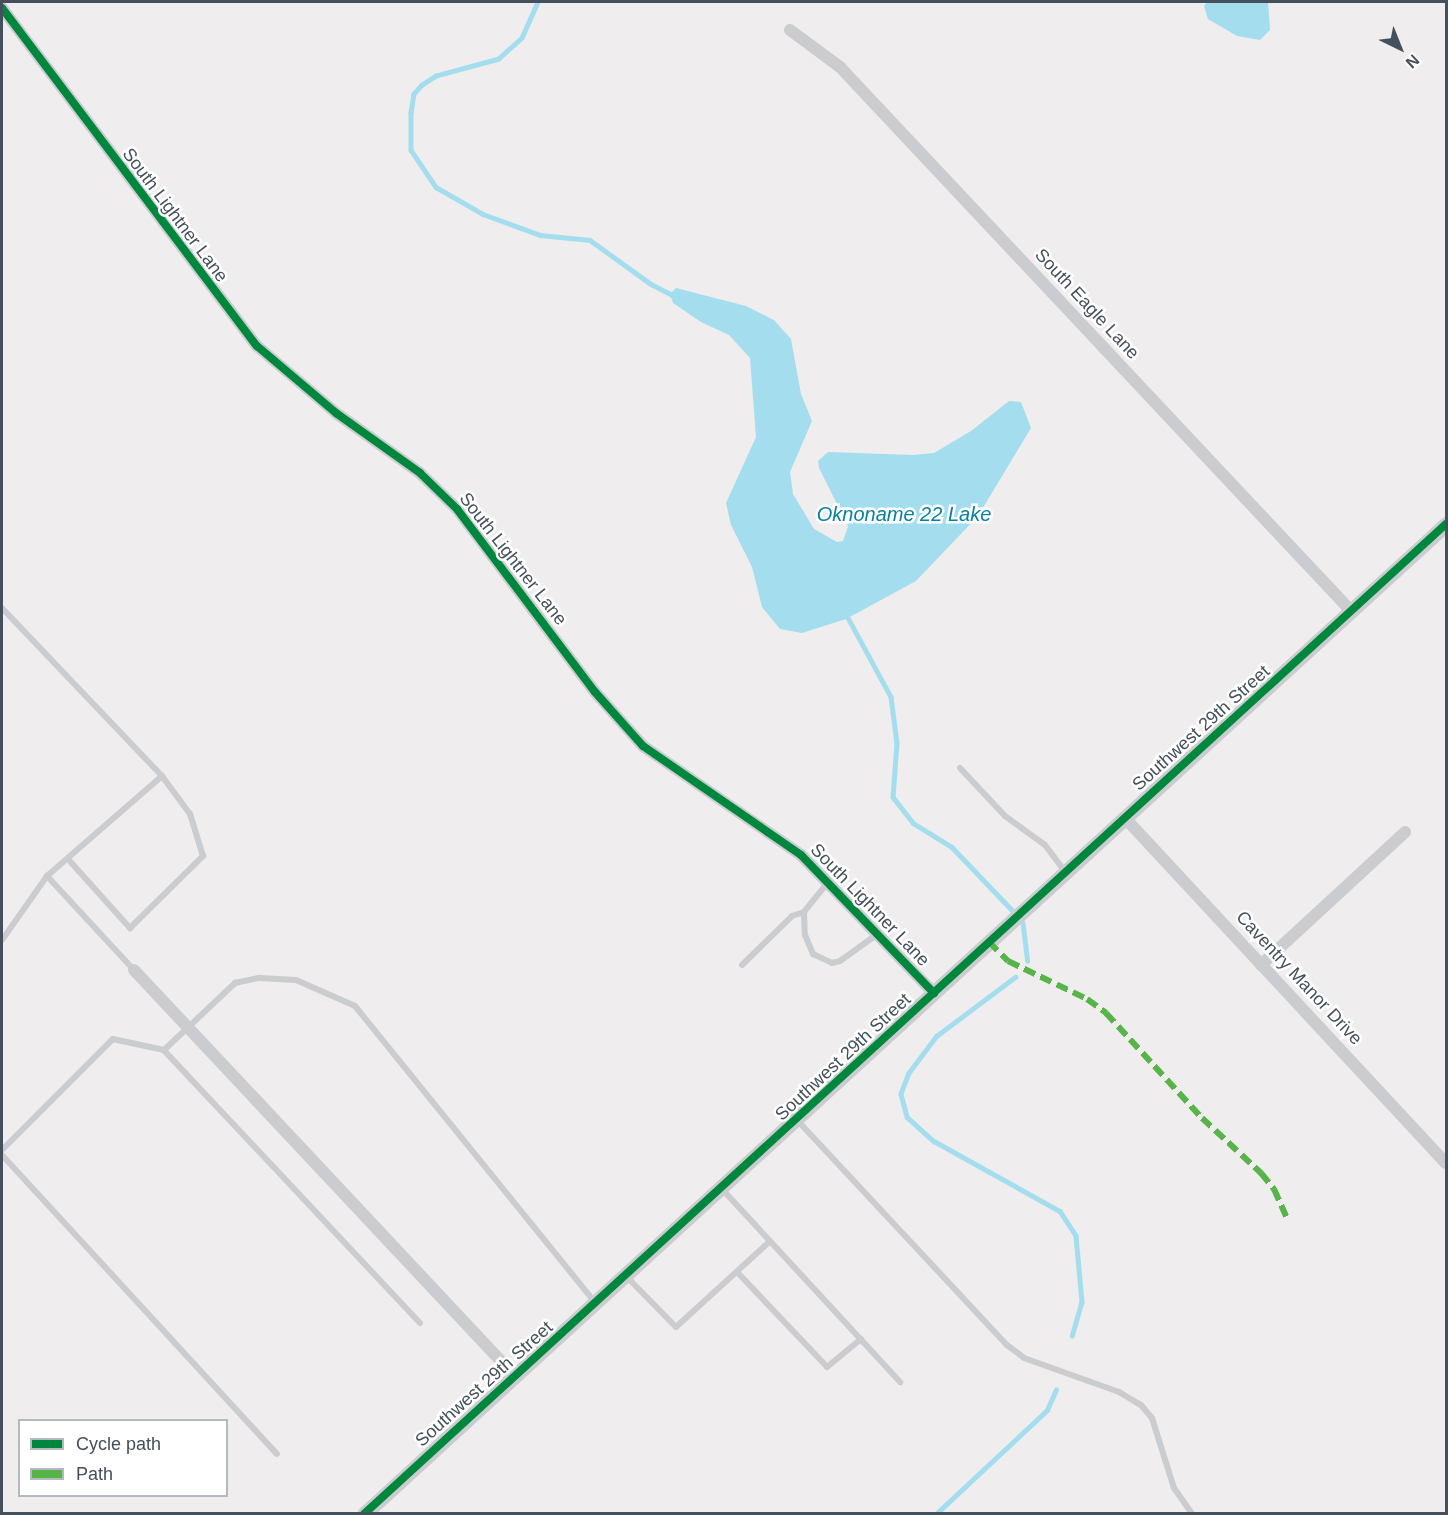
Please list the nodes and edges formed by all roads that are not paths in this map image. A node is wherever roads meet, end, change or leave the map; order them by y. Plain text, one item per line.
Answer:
1 (8, 2) edge
2 (2, 8) edge
3 (790, 30) dead end
4 (1446, 524) edge
5 (2, 608) edge
6 (1351, 611) junction
7 (960, 768) dead end
8 (162, 776) junction
9 (1125, 819) junction
10 (1405, 832) dead end
11 (68, 859) junction
12 (1065, 873) junction
13 (47, 876) junction
14 (829, 881) junction
15 (804, 912) junction
16 (879, 933) junction
17 (2, 940) edge
18 (742, 965) dead end
19 (1261, 965) junction
20 (134, 970) joint
21 (934, 993) junction
22 (188, 1026) junction
23 (164, 1050) junction
24 (796, 1120) junction
25 (2, 1153) edge
26 (1446, 1163) edge
27 (722, 1188) junction
28 (770, 1242) junction
29 (737, 1272) junction
30 (626, 1275) junction
31 (595, 1303) junction
32 (420, 1323) dead end
33 (861, 1339) junction
34 (515, 1376) junction
35 (900, 1382) dead end
36 (277, 1454) dead end
37 (364, 1514) edge
38 (1192, 1514) edge

1 - 2 street
2 - 14 street, South Lightner Lane
3 - 6 street, South Eagle Lane
4 - 6 street, Southwest 29th Street
5 - 8 lane
6 - 9 street, Southwest 29th Street
7 - 12 lane
8 - 11 lane
8 - 11 lane
9 - 12 street, Southwest 29th Street
9 - 19 street, Caventry Manor Drive
10 - 19 street
11 - 13 lane
12 - 21 street, Southwest 29th Street
13 - 17 lane
13 - 20 lane
14 - 15 lane
14 - 16 street, South Lightner Lane
15 - 16 lane
15 - 18 lane
16 - 21 street, South Lightner Lane
19 - 26 street, Caventry Manor Drive
20 - 22 street
21 - 24 street, Southwest 29th Street
22 - 23 lane
22 - 31 lane
22 - 34 street
23 - 25 lane
23 - 32 lane
24 - 27 street, Southwest 29th Street
24 - 38 lane
25 - 36 lane
27 - 28 lane
27 - 30 street, Southwest 29th Street
28 - 29 lane
28 - 33 lane
29 - 30 lane
29 - 33 lane
30 - 31 street, Southwest 29th Street
31 - 34 street, Southwest 29th Street
33 - 35 lane
34 - 37 street, Southwest 29th Street

